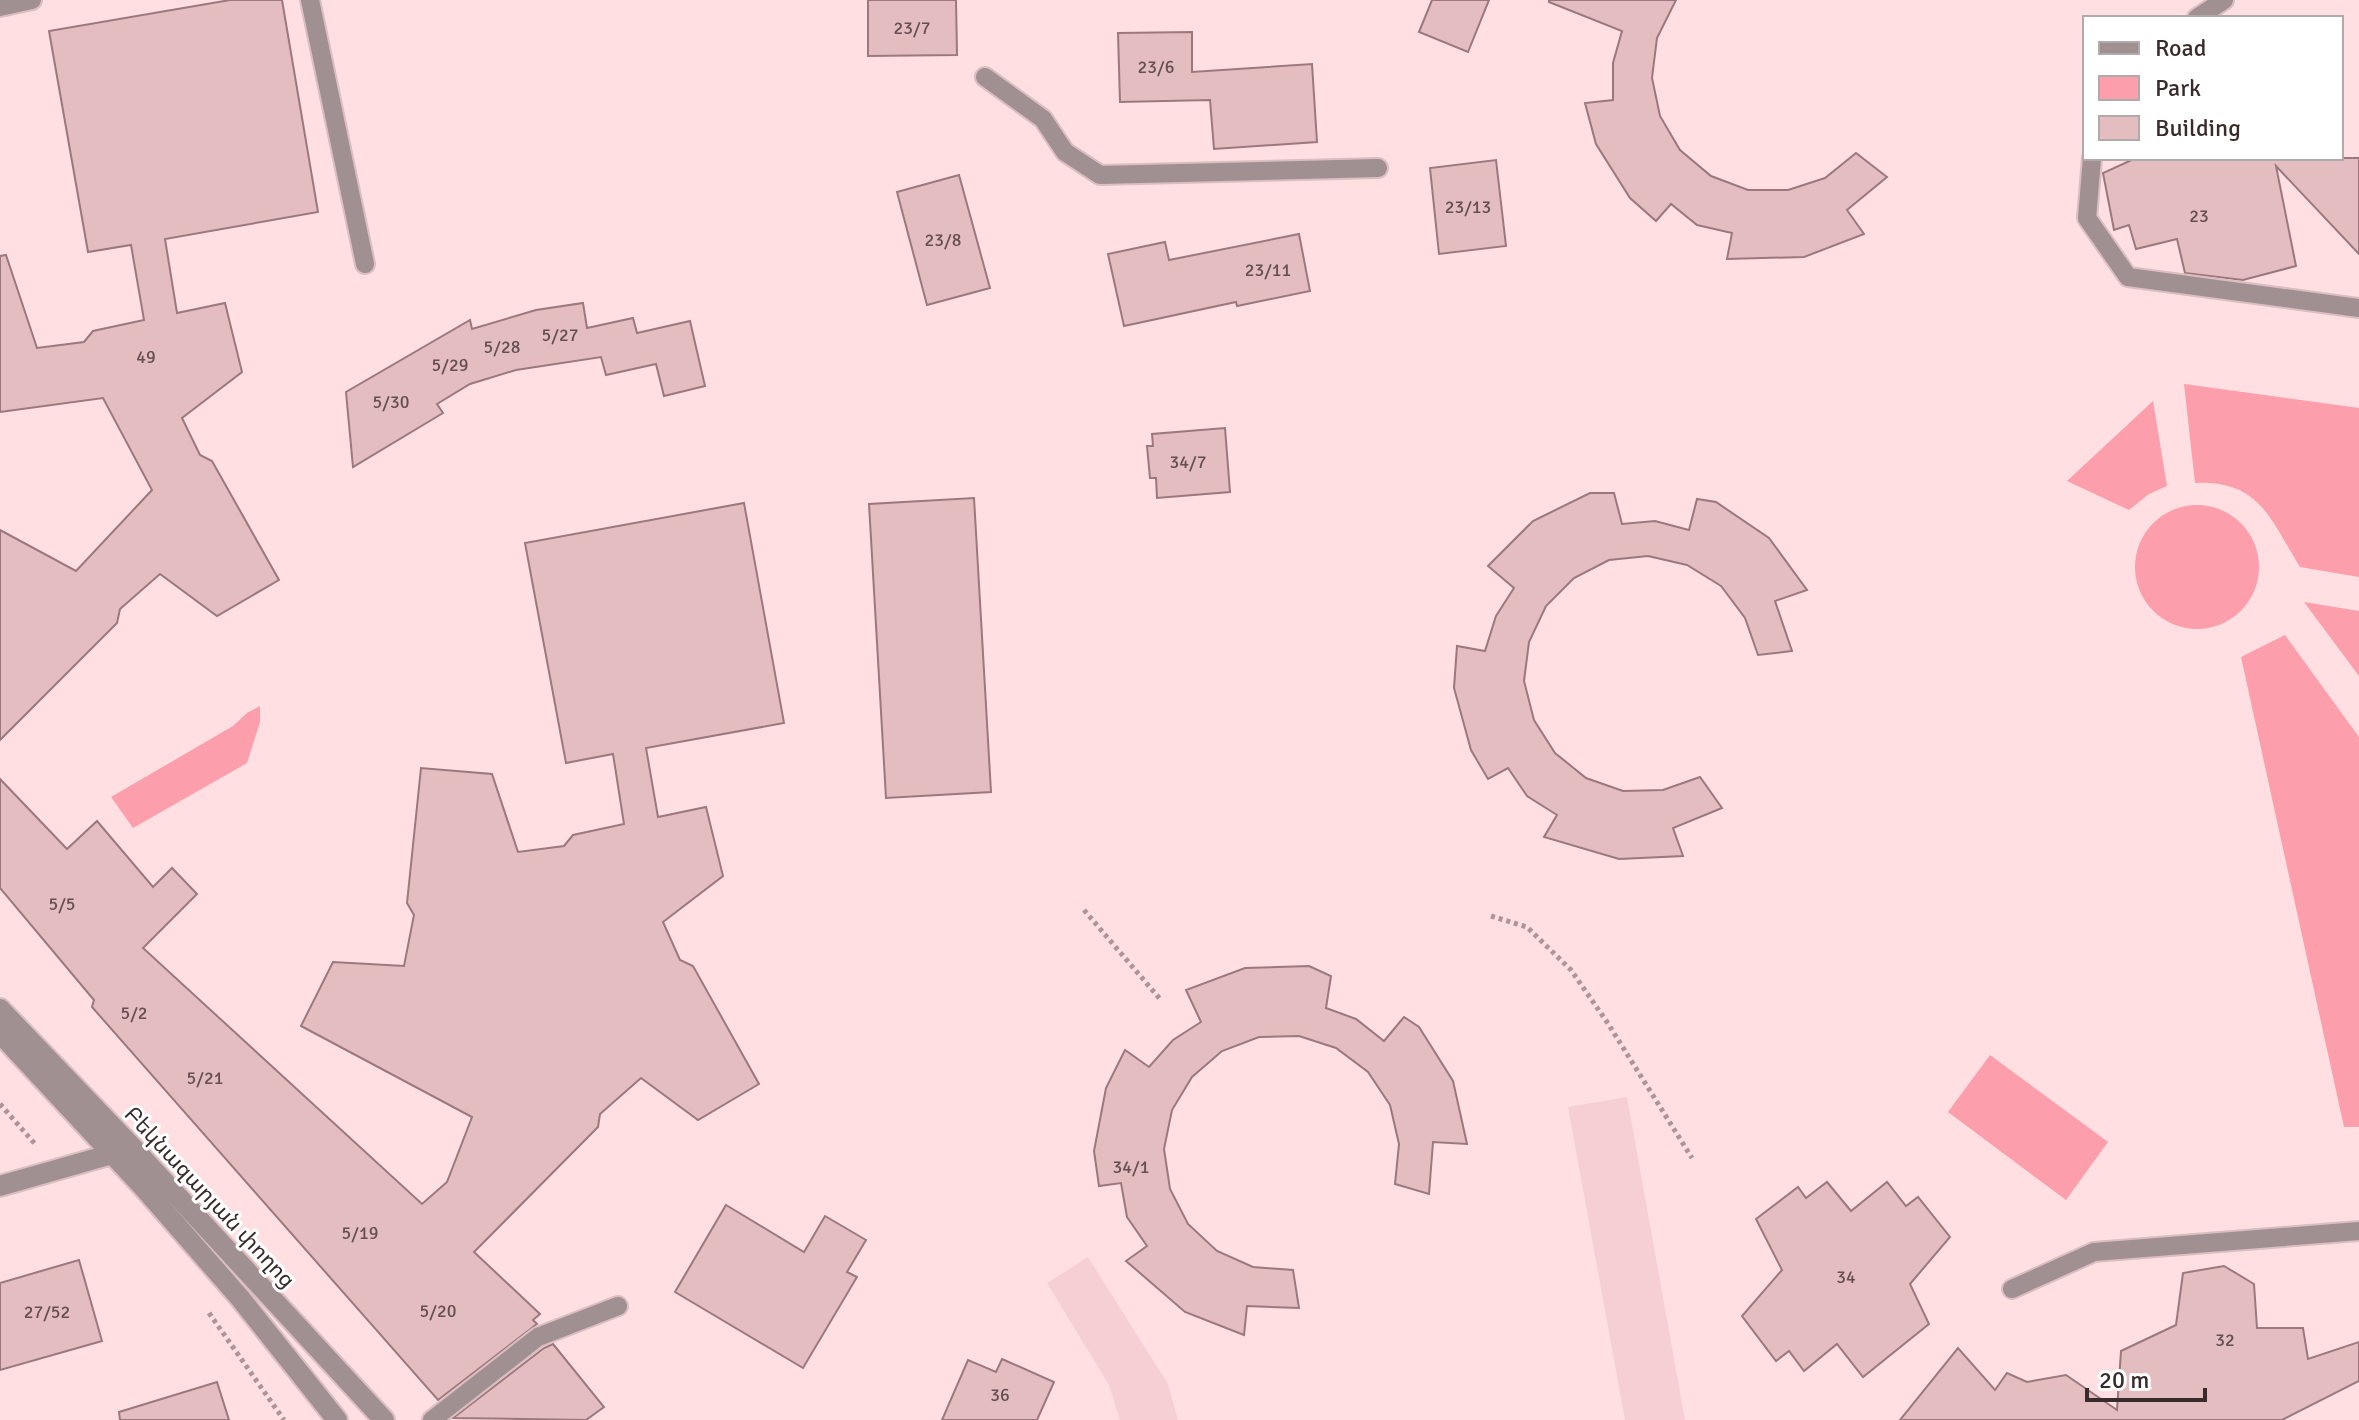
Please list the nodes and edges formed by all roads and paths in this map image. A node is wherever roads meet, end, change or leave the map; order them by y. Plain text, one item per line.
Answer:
1 (32, 0) edge
2 (310, 0) edge
3 (2224, 0) edge
4 (0, 7) edge
5 (2200, 16) edge
6 (985, 77) dead end
7 (2092, 160) edge
8 (1378, 168) dead end
9 (365, 264) dead end
10 (2359, 308) edge
11 (1084, 910) dead end
12 (1491, 916) dead end
13 (1160, 999) dead end
14 (0, 1009) edge
15 (0, 1033) edge
16 (0, 1104) edge
17 (133, 1148) junction
18 (111, 1155) junction
19 (1692, 1158) dead end
20 (57, 1170) junction
21 (0, 1186) edge
22 (2359, 1231) edge
23 (2012, 1289) dead end
24 (203, 1304) dead end
25 (618, 1306) dead end
26 (284, 1420) edge
27 (337, 1420) edge
28 (384, 1420) edge
29 (432, 1420) edge

1 - 4 lane
2 - 9 lane
3 - 5 lane
6 - 8 lane
7 - 10 lane
11 - 13 path
12 - 19 path
14 - 17 street, Բեկնազարյան փողոց
15 - 18 street, Բեկնազարյան փողոց
16 - 20 path
17 - 18 street
17 - 28 street, Բեկնազարյան փողոց
18 - 20 street
18 - 27 street, Բեկնազարյան փողոց
20 - 21 street
22 - 23 lane
24 - 26 path
25 - 29 lane

